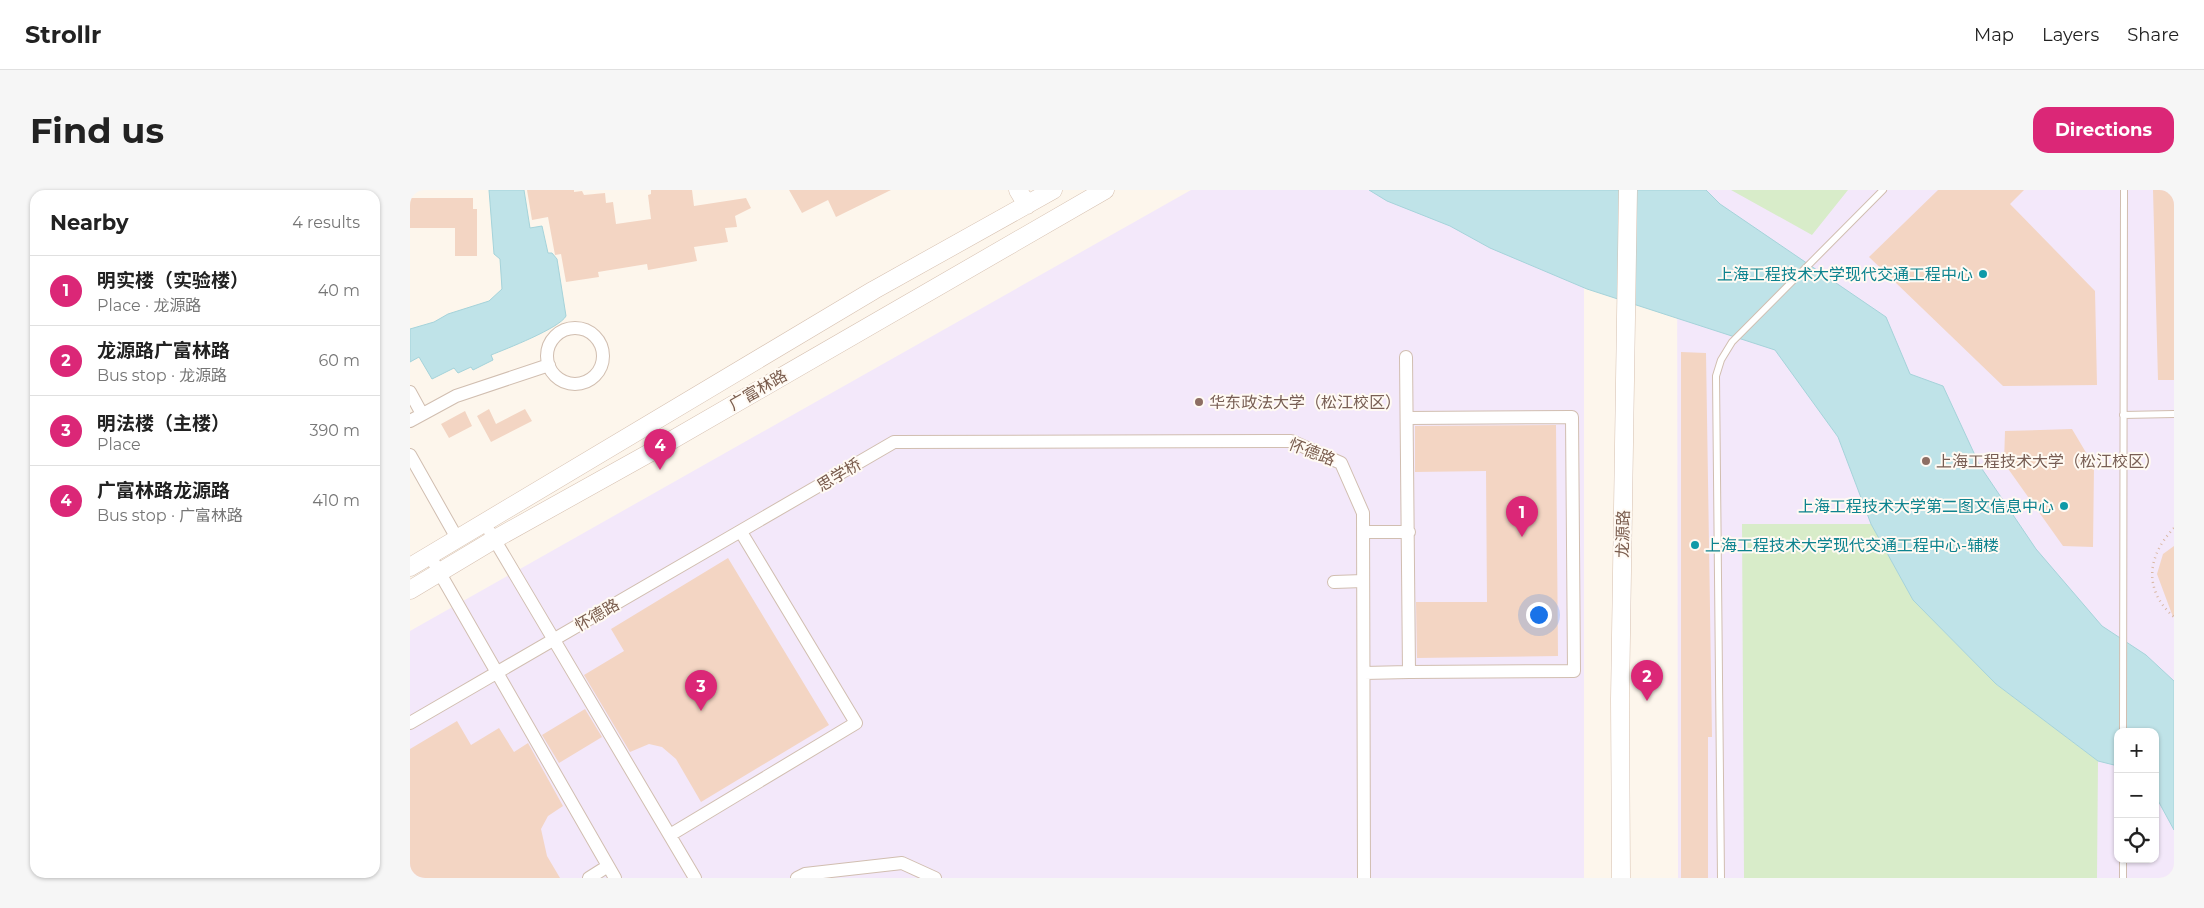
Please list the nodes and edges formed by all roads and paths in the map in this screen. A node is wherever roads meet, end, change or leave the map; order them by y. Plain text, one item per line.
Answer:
1 (1053, 190) edge
2 (1106, 190) edge
3 (1628, 190) edge
4 (1883, 190) edge
5 (2124, 190) edge
6 (1023, 198) edge
7 (1406, 357) dead end
8 (549, 365) junction
9 (410, 392) edge
10 (422, 414) junction
11 (2174, 414) edge
12 (2123, 415) junction
13 (1407, 418) junction
14 (410, 421) edge
15 (894, 442) joint
16 (410, 455) edge
17 (784, 507) joint
18 (486, 523) junction
19 (2174, 528) edge
20 (741, 532) junction
21 (1363, 532) junction
22 (1409, 532) junction
23 (494, 539) junction
24 (458, 540) junction
25 (430, 556) junction
26 (410, 567) edge
27 (440, 572) junction
28 (1363, 581) junction
29 (1334, 582) dead end
30 (410, 590) edge
31 (2174, 618) edge
32 (553, 640) junction
33 (498, 672) junction
34 (1409, 672) junction
35 (1364, 673) junction
36 (410, 723) edge
37 (2123, 728) edge
38 (670, 835) junction
39 (2123, 863) edge
40 (608, 866) junction
41 (589, 878) edge
42 (616, 878) edge
43 (695, 878) edge
44 (797, 878) edge
45 (935, 878) edge
46 (1364, 878) edge
47 (1622, 878) edge
48 (1721, 878) edge
49 (2123, 878) edge

1 - 6 main road, 广富林路
2 - 23 main road, 广富林路
3 - 47 main road, 龙源路
4 - 48 lane
5 - 12 lane
6 - 18 main road, 广富林路
7 - 13 street
8 - 8 street
8 - 10 street
9 - 10 street
10 - 14 street
11 - 12 lane
12 - 37 lane
13 - 22 street
13 - 34 street
15 - 17 street, 思学桥
15 - 21 street, 怀德路
16 - 24 street
17 - 20 street, 怀德路
18 - 23 street
18 - 24 main road, 广富林路
19 - 31 path
20 - 32 street, 怀德路
20 - 38 street
21 - 22 street
21 - 28 street, 怀德路
22 - 34 street
23 - 27 main road, 广富林路
23 - 32 street
24 - 25 main road, 广富林路
25 - 26 main road, 广富林路
25 - 27 street
27 - 30 main road, 广富林路
27 - 33 street
28 - 29 street
28 - 35 street, 怀德路
32 - 33 street, 怀德路
32 - 38 street
33 - 36 street, 怀德路
33 - 40 street
34 - 35 street
35 - 46 street, 怀德路
38 - 43 street
39 - 49 lane
40 - 41 street
40 - 42 street
44 - 45 street

